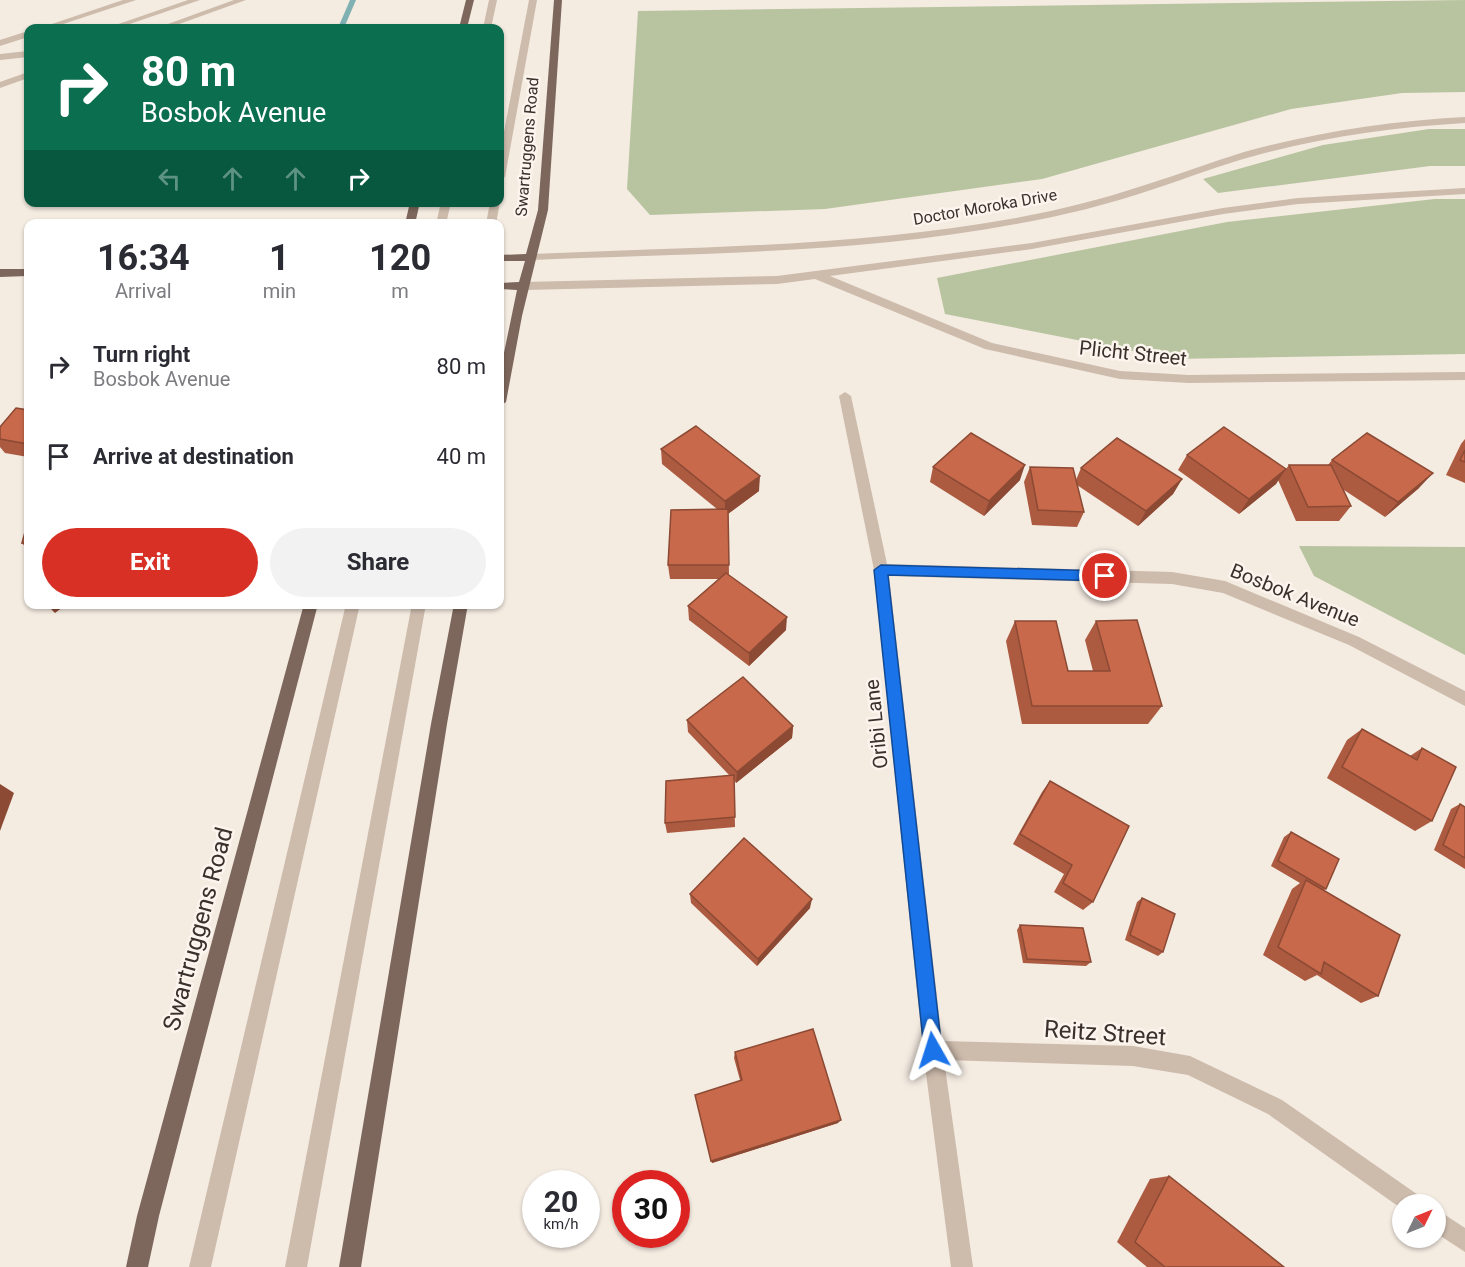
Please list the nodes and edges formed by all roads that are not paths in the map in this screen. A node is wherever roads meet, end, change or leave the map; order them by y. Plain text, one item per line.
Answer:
1 (132, 0) edge
2 (196, 0) edge
3 (242, 0) edge
4 (470, 0) edge
5 (493, 0) edge
6 (533, 0) edge
7 (558, 0) edge
8 (57, 24) edge
9 (123, 24) edge
10 (173, 24) edge
11 (464, 24) edge
12 (487, 24) edge
13 (24, 34) edge
14 (0, 43) edge
15 (24, 54) edge
16 (0, 57) edge
17 (24, 76) edge
18 (0, 85) edge
19 (1465, 120) edge
20 (504, 156) edge
21 (1465, 190) edge
22 (532, 257) junction
23 (504, 258) edge
24 (0, 273) edge
25 (24, 273) edge
26 (813, 274) junction
27 (504, 286) edge
28 (525, 286) junction
29 (1465, 376) edge
30 (504, 380) edge
31 (844, 396) dead end
32 (881, 570) junction
33 (310, 609) edge
34 (352, 609) edge
35 (418, 609) edge
36 (460, 609) edge
37 (1465, 699) edge
38 (933, 1050) junction
39 (1400, 1194) edge
40 (1446, 1227) edge
41 (1465, 1240) edge
42 (137, 1267) edge
43 (200, 1267) edge
44 (296, 1267) edge
45 (350, 1267) edge
46 (962, 1267) edge

1 - 8 street
2 - 9 street
3 - 10 street
4 - 11 main road
5 - 12 street
6 - 20 street
7 - 22 main road, Swartruggens Road
13 - 14 street
15 - 16 street
17 - 18 street
19 - 22 street, Doctor Moroka Drive
21 - 26 street
22 - 23 main road, Doctor Moroka Drive
22 - 28 main road, Swartruggens Road
24 - 25 main road
26 - 28 street
26 - 29 street, Plicht Street
27 - 28 main road
28 - 30 main road, Swartruggens Road
31 - 32 street, Oribi Lane
32 - 37 street, Bosbok Avenue
32 - 38 street, Oribi Lane
33 - 42 main road, Swartruggens Road
34 - 43 street
35 - 44 street
36 - 45 main road
38 - 39 street, Reitz Street
38 - 46 street, Oribi Lane
40 - 41 street

